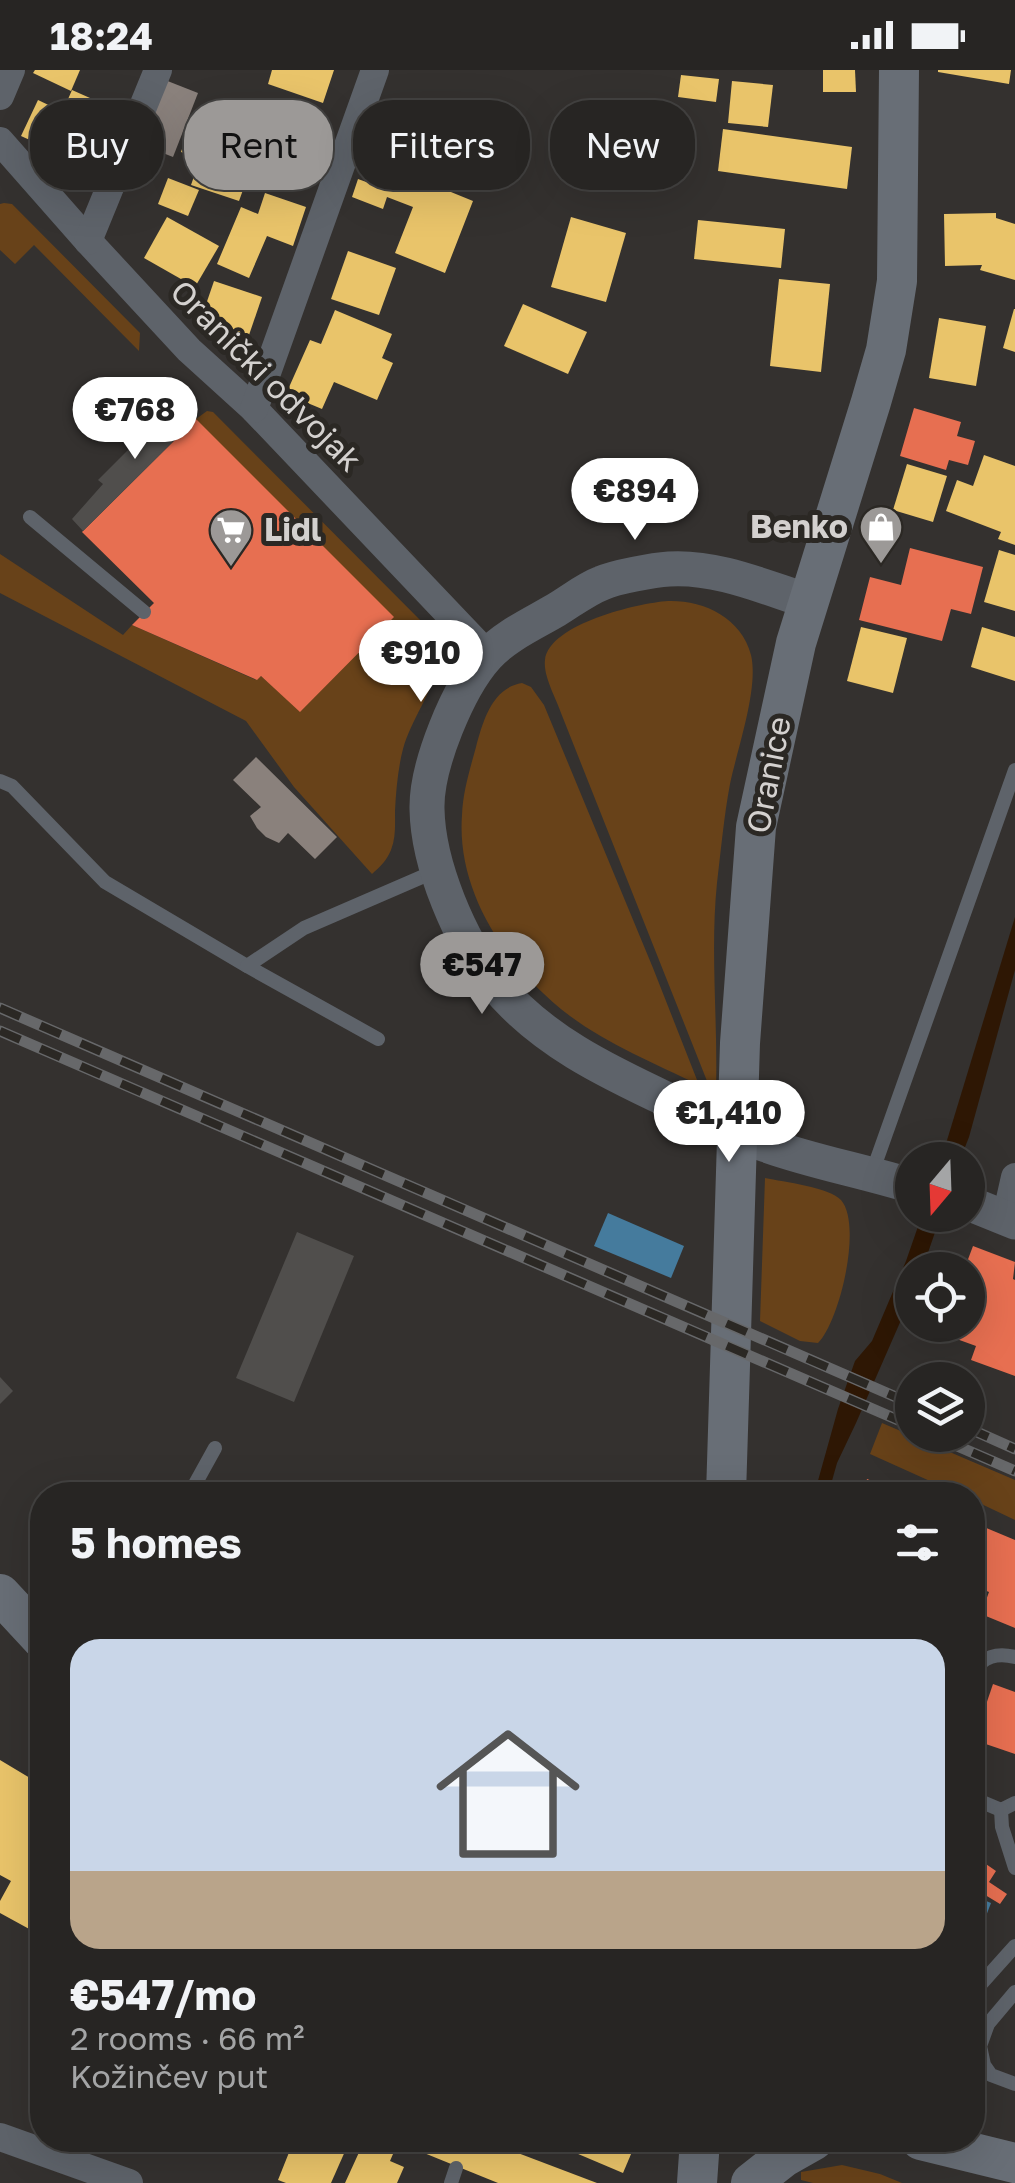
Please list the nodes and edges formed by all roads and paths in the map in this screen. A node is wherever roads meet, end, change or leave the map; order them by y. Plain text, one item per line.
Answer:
1 (11, 70) edge
2 (158, 70) edge
3 (375, 70) edge
4 (898, 70) edge
5 (0, 96) edge
6 (0, 141) edge
7 (88, 241) junction
8 (254, 410) junction
9 (30, 517) dead end
10 (808, 602) junction
11 (144, 612) dead end
12 (488, 654) junction
13 (1015, 770) edge
14 (0, 780) edge
15 (438, 870) junction
16 (246, 966) junction
17 (378, 1038) dead end
18 (907, 1142) edge
19 (1015, 1178) edge
20 (895, 1181) edge
21 (992, 1213) edge
22 (215, 1448) dead end
23 (196, 1482) edge
24 (726, 1482) edge
25 (0, 1594) edge
26 (30, 1626) edge
27 (1015, 1657) edge
28 (985, 1658) edge
29 (1008, 1806) edge
30 (1015, 1868) edge
31 (1015, 1946) edge
32 (985, 1979) edge
33 (1015, 1992) edge
34 (985, 2032) edge
35 (985, 2067) edge
36 (1015, 2084) edge
37 (0, 2137) edge
38 (30, 2148) edge
39 (42, 2152) edge
40 (699, 2152) edge
41 (793, 2152) edge
42 (968, 2152) edge
43 (1015, 2164) edge
44 (129, 2183) edge
45 (696, 2183) edge
46 (752, 2183) edge

1 - 5 street
2 - 7 street
3 - 8 street
4 - 10 main road, Oranice
6 - 7 street, Oranički odvojak
7 - 8 street, Oranički odvojak
8 - 12 street, Oranički odvojak
9 - 11 lane
10 - 12 street
10 - 24 main road, Oranice
12 - 15 street
13 - 18 lane
14 - 16 lane
15 - 16 lane
15 - 20 street
16 - 17 lane
19 - 21 street
22 - 23 lane
25 - 26 main road
27 - 28 lane
29 - 30 lane
31 - 32 lane
33 - 34 lane
35 - 36 lane
37 - 38 street
39 - 44 street
40 - 45 main road
41 - 46 main road
42 - 43 main road

